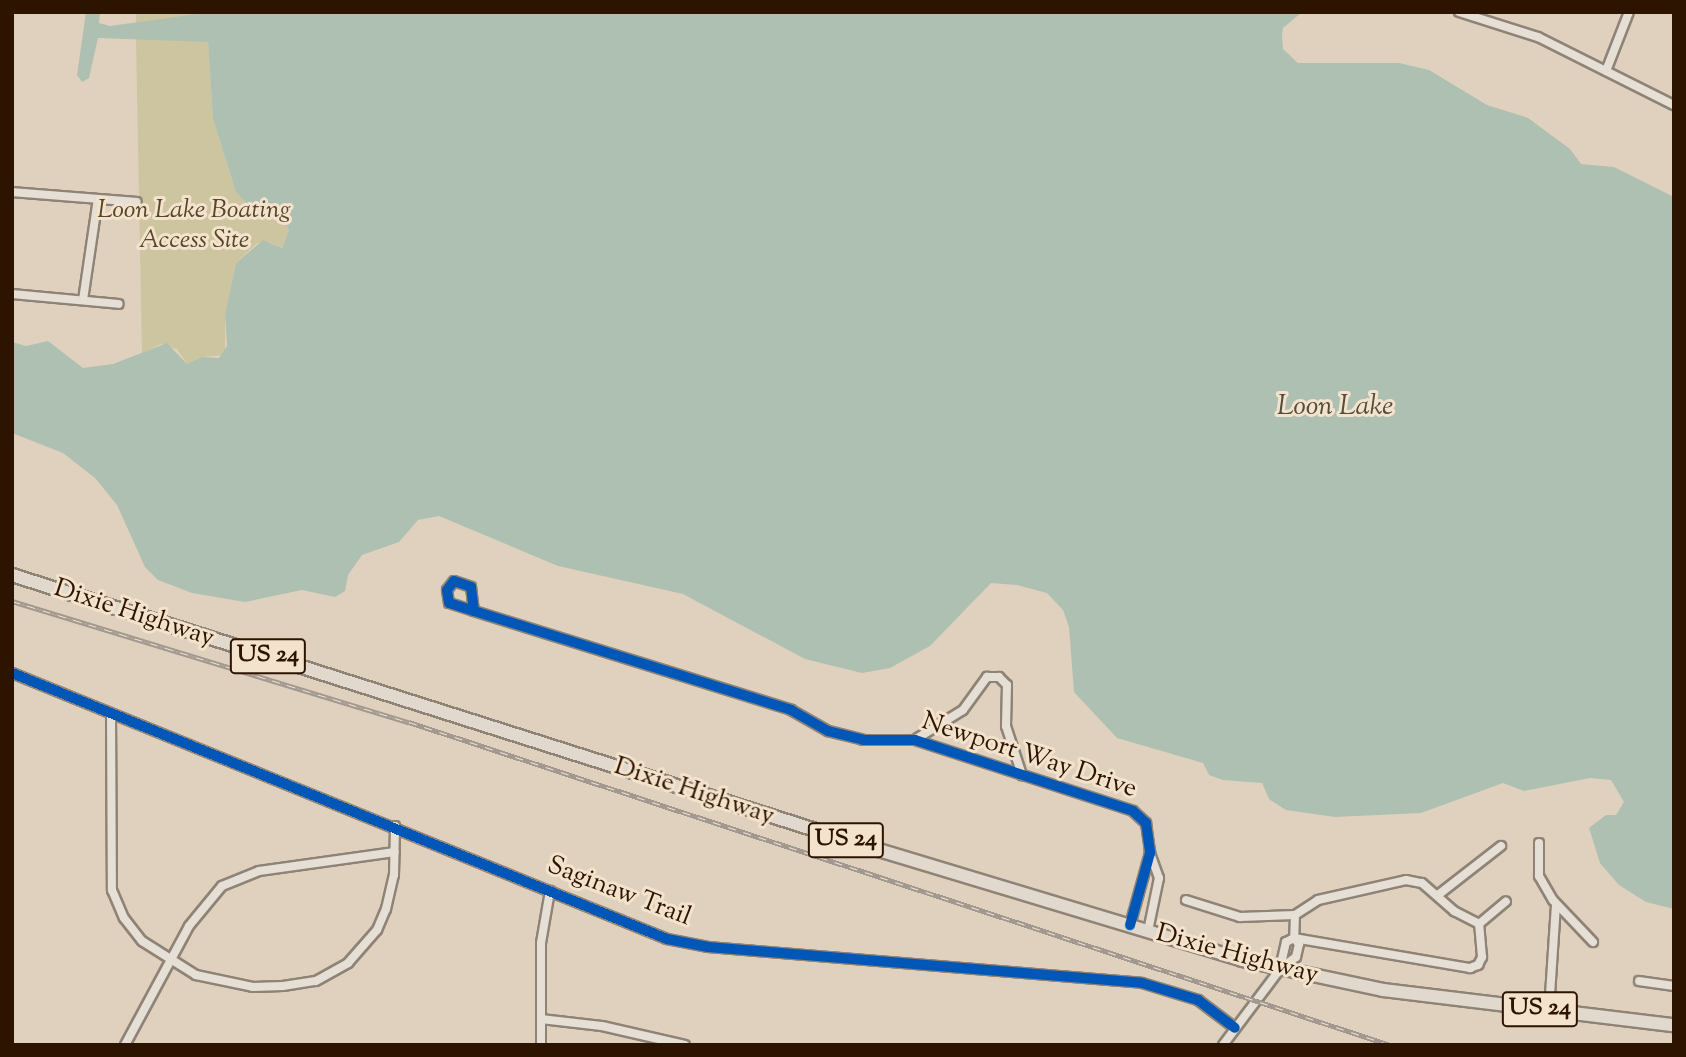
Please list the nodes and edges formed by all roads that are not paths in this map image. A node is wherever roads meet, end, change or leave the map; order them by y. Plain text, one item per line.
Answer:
1 (1459, 12) edge
2 (1629, 12) edge
3 (1606, 71) junction
4 (1674, 106) edge
5 (12, 192) edge
6 (98, 199) junction
7 (137, 202) dead end
8 (12, 294) edge
9 (83, 300) junction
10 (119, 304) dead end
11 (12, 575) edge
12 (474, 611) dead end
13 (12, 673) edge
14 (111, 714) junction
15 (915, 740) junction
16 (1022, 775) junction
17 (395, 826) junction
18 (1539, 843) dead end
19 (1501, 846) dead end
20 (395, 852) junction
21 (1150, 853) junction
22 (550, 891) junction
23 (1438, 895) junction
24 (1186, 900) dead end
25 (1506, 901) dead end
26 (1556, 904) junction
27 (1295, 915) junction
28 (1479, 924) junction
29 (1130, 925) junction
30 (1148, 931) junction
31 (1294, 938) junction
32 (1593, 942) dead end
33 (170, 961) junction
34 (1280, 969) junction
35 (1639, 981) dead end
36 (1674, 986) edge
37 (1549, 1010) junction
38 (541, 1019) junction
39 (1674, 1025) edge
40 (1235, 1028) junction
41 (679, 1044) edge
42 (124, 1045) edge
43 (541, 1045) edge
44 (1223, 1045) edge

1 - 3 street
2 - 3 street
3 - 4 street
5 - 6 street
6 - 7 street
6 - 9 street
8 - 9 street
9 - 10 street
11 - 29 main road, Dixie Highway / US 24
12 - 15 street, Newport Way Drive
13 - 14 street, Saginaw Trail
14 - 17 street, Saginaw Trail
14 - 33 street
15 - 16 street, Newport Way Drive
15 - 16 street, Newport Way Drive
16 - 21 street, Newport Way Drive
17 - 20 street
17 - 22 street, Saginaw Trail
18 - 26 street
19 - 23 street
20 - 33 street
20 - 33 street
21 - 29 street, Newport Way Drive
21 - 30 street, Newport Way Drive
22 - 38 street
22 - 40 street, Saginaw Trail
23 - 27 street
23 - 28 street
24 - 27 street
25 - 28 street
26 - 32 street
26 - 37 street
27 - 31 street
28 - 31 street
29 - 30 main road, Dixie Highway / US 24
30 - 34 main road, Dixie Highway / US 24
31 - 34 street
31 - 34 street
33 - 42 street
34 - 37 main road, Dixie Highway / US 24
34 - 40 street
35 - 36 street
37 - 39 main road, Dixie Highway / US 24
38 - 41 street
38 - 43 street
40 - 44 street

